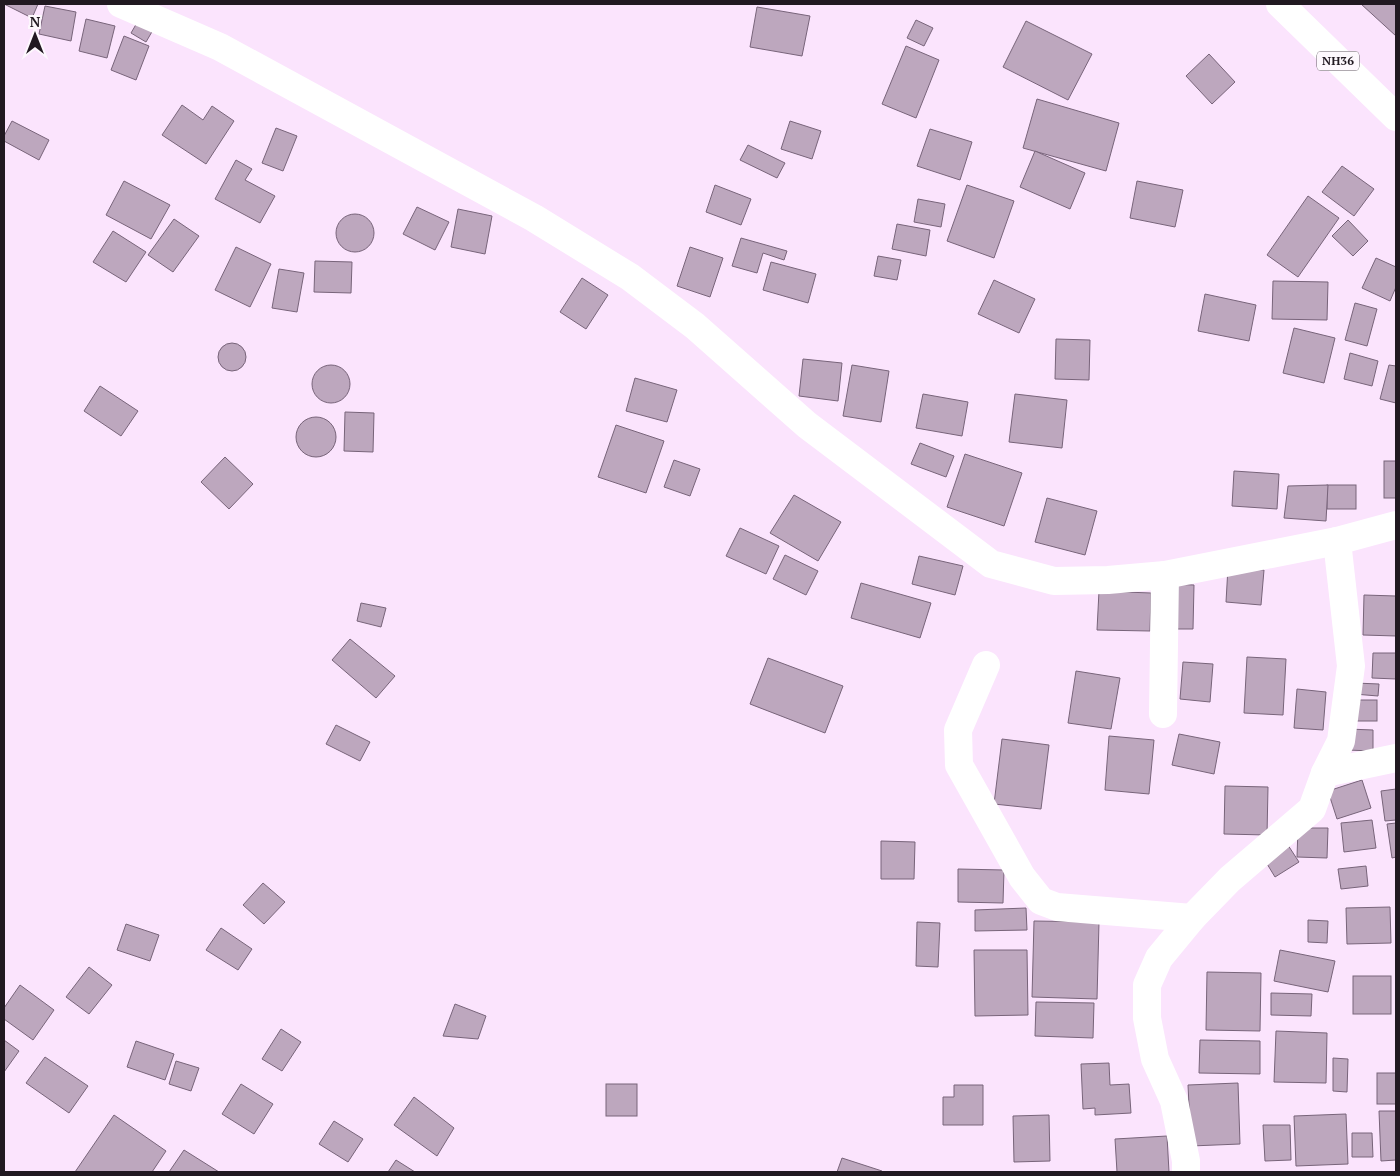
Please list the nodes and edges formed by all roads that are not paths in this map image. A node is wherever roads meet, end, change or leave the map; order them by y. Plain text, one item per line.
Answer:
1 (121, 4) edge
2 (1280, 4) edge
3 (1396, 118) edge
4 (1396, 525) edge
5 (1338, 541) junction
6 (1165, 575) junction
7 (986, 665) dead end
8 (1162, 714) dead end
9 (1396, 758) edge
10 (1325, 773) junction
11 (1192, 918) junction
12 (1186, 1172) edge

1 - 6 main road
2 - 3 main road, NH36
4 - 5 main road
5 - 6 main road
5 - 10 main road
6 - 8 main road
7 - 11 main road
9 - 10 main road
10 - 11 main road
11 - 12 main road

